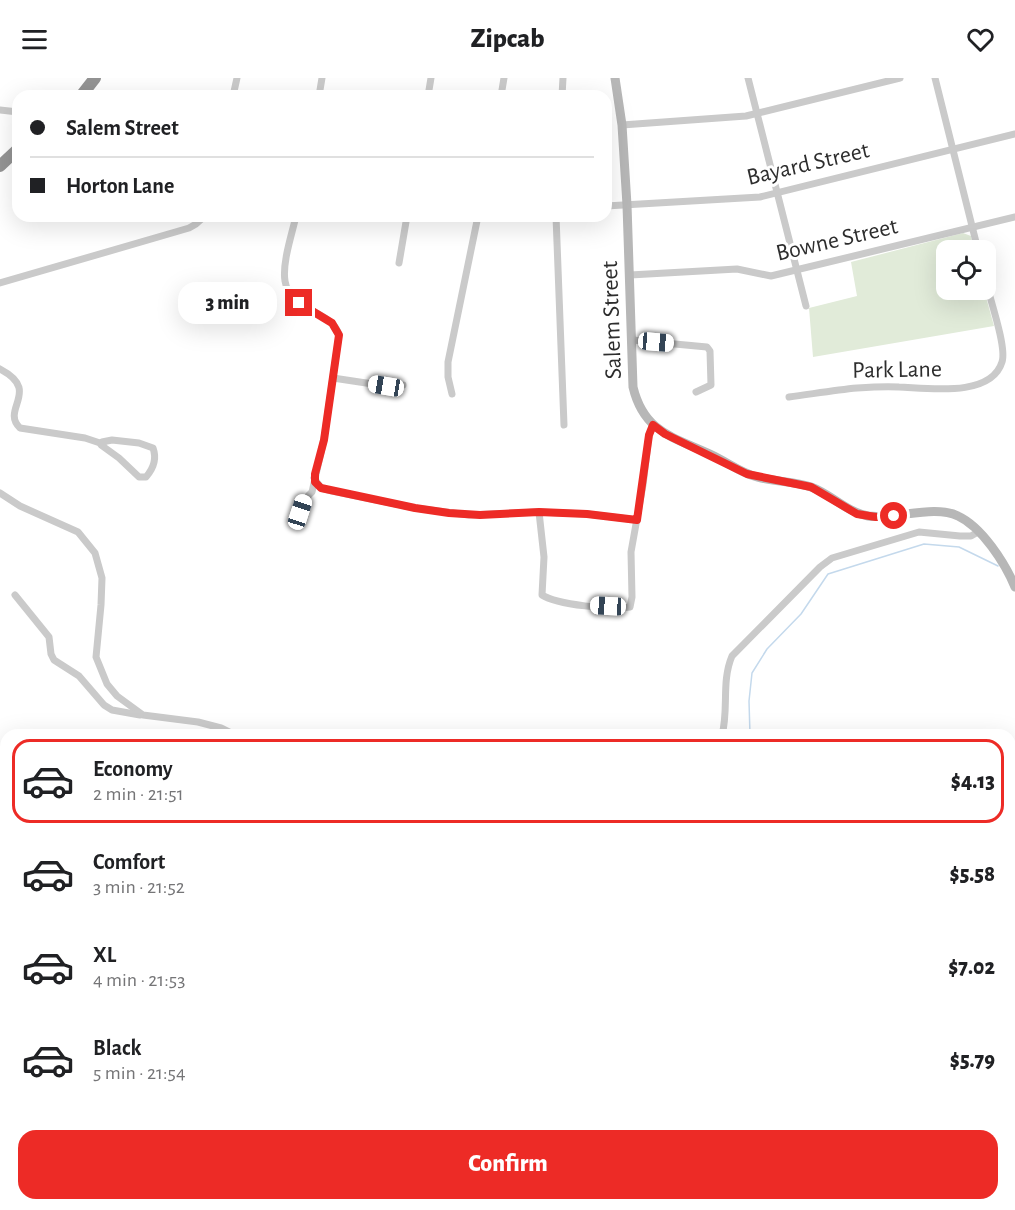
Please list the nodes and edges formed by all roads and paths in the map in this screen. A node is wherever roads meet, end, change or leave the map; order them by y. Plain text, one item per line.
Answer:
1 (95, 78) edge
2 (615, 78) edge
3 (748, 78) edge
4 (900, 78) edge
5 (935, 78) edge
6 (86, 90) edge
7 (758, 114) junction
8 (622, 125) junction
9 (1015, 134) edge
10 (953, 149) junction
11 (12, 155) edge
12 (0, 166) edge
13 (777, 193) junction
14 (612, 206) edge
15 (627, 206) junction
16 (1015, 217) edge
17 (199, 222) edge
18 (295, 222) edge
19 (406, 222) edge
20 (477, 222) edge
21 (556, 222) edge
22 (972, 228) junction
23 (975, 240) edge
24 (399, 263) dead end
25 (796, 271) junction
26 (630, 275) junction
27 (0, 283) edge
28 (991, 300) edge
29 (806, 306) dead end
30 (632, 340) junction
31 (0, 369) edge
32 (333, 378) junction
33 (403, 385) dead end
34 (696, 392) dead end
35 (452, 394) dead end
36 (789, 397) dead end
37 (564, 425) dead end
38 (653, 425) junction
39 (100, 443) junction
40 (314, 478) junction
41 (0, 493) edge
42 (539, 512) junction
43 (637, 520) junction
44 (293, 523) dead end
45 (978, 532) junction
46 (1015, 586) edge
47 (15, 595) dead end
48 (143, 716) junction
49 (222, 729) edge
50 (723, 729) edge

1 - 6 highway
2 - 8 street, Salem Street
3 - 7 street
4 - 7 street
5 - 10 street
7 - 8 street
7 - 13 street
8 - 15 street, Salem Street
9 - 10 street, Bayard Street
10 - 13 street, Bayard Street
10 - 22 street
11 - 12 highway
13 - 15 street, Bayard Street
13 - 25 street
14 - 15 street, Bayard Street
15 - 26 street, Salem Street
16 - 22 street, Bowne Street
17 - 27 street
18 - 32 street
19 - 24 street
20 - 35 street
21 - 37 street
22 - 23 street
22 - 25 street, Bowne Street
25 - 26 street, Bowne Street
25 - 29 street
26 - 30 street, Salem Street
28 - 36 street, Park Lane
30 - 34 street
30 - 38 street, Salem Street
31 - 39 street
32 - 33 street
32 - 40 street
38 - 43 street
38 - 45 street, Salem Street
39 - 39 street
40 - 42 street
40 - 44 street
41 - 48 street
42 - 43 street
42 - 43 street
45 - 46 street, Salem Street
45 - 50 street
47 - 48 street
48 - 49 street

